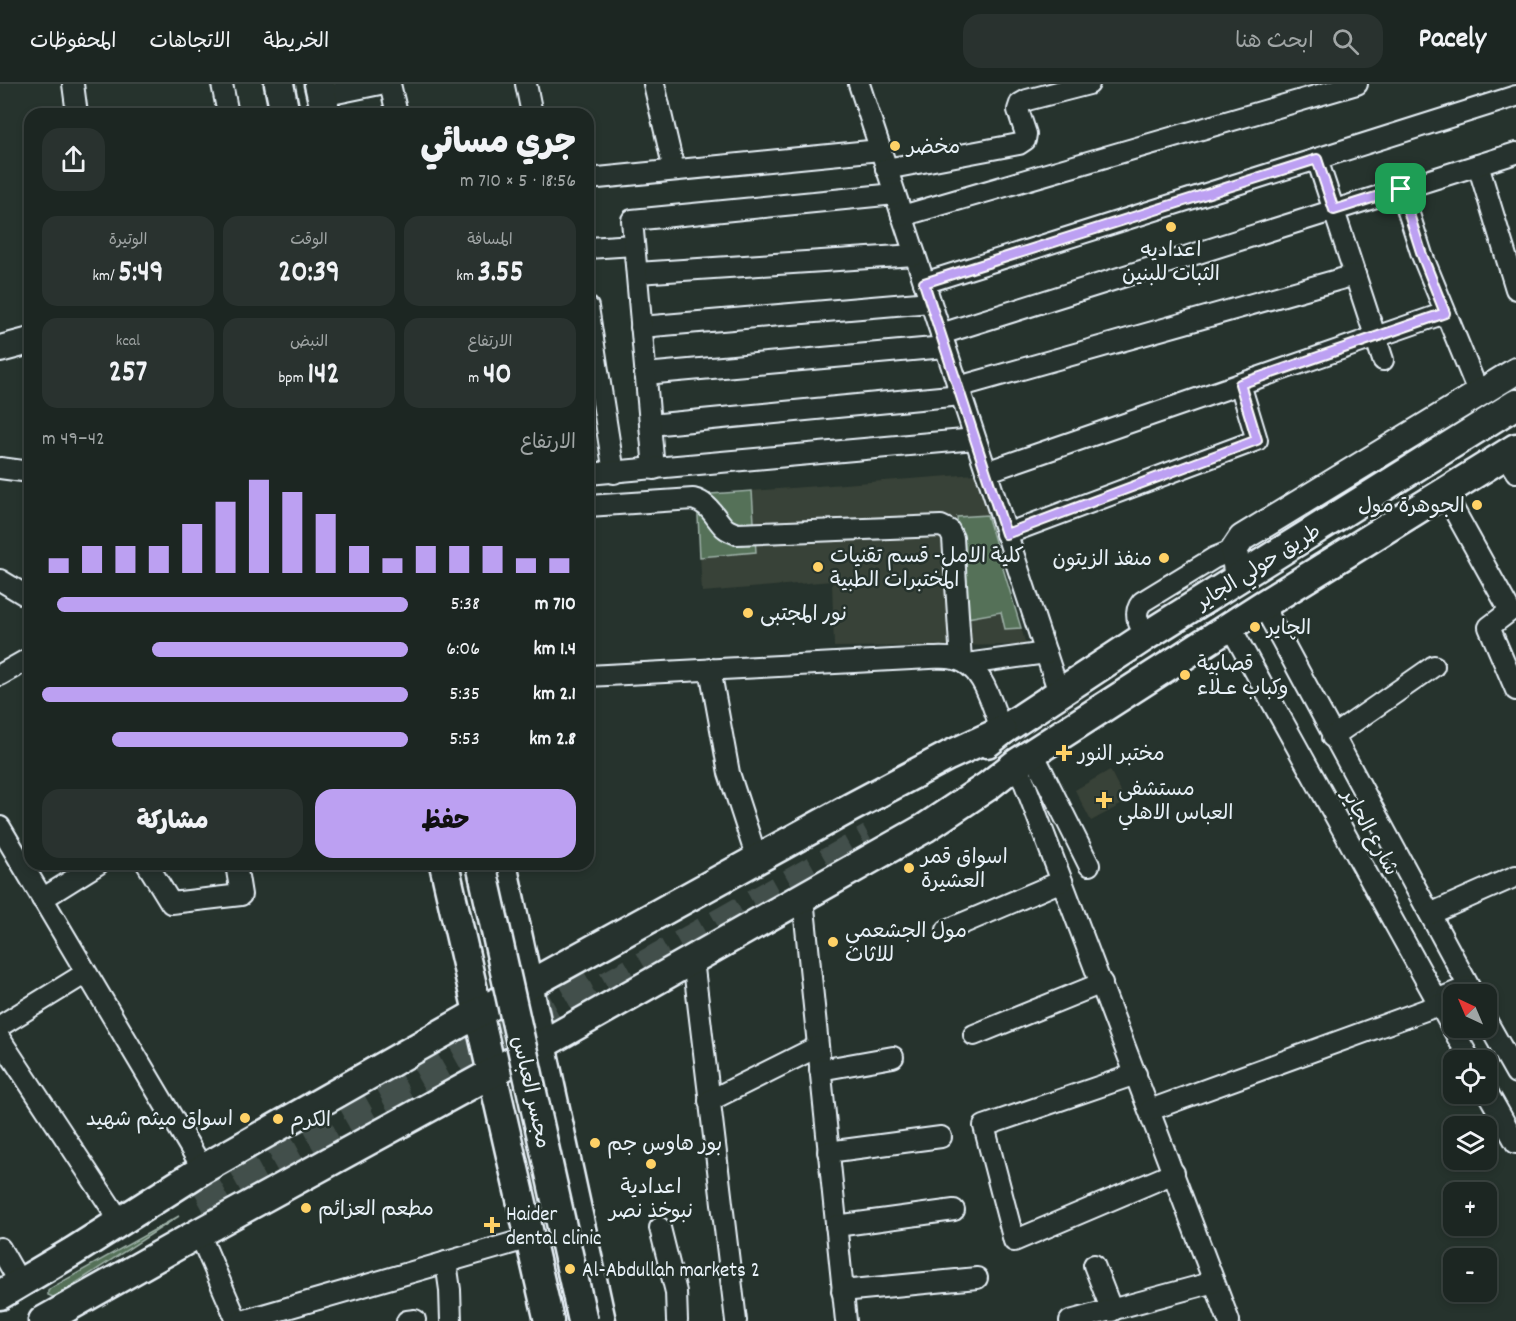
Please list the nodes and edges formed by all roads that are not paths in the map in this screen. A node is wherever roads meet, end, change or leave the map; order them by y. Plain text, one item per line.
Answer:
1 (279, 84) edge
2 (380, 84) edge
3 (390, 84) edge
4 (526, 84) edge
5 (654, 84) edge
6 (858, 84) edge
7 (1089, 84) edge
8 (1357, 84) edge
9 (76, 85) edge
10 (217, 85) edge
11 (1516, 96) edge
12 (323, 98) edge
13 (80, 108) edge
14 (223, 108) edge
15 (284, 108) edge
16 (396, 108) edge
17 (531, 108) edge
18 (880, 150) junction
19 (1516, 153) edge
20 (1317, 159) junction
21 (1478, 165) junction
22 (886, 169) junction
23 (674, 170) junction
24 (594, 178) edge
25 (1401, 189) junction
26 (895, 194) junction
27 (1334, 210) junction
28 (902, 216) junction
29 (634, 245) junction
30 (594, 248) edge
31 (915, 255) junction
32 (637, 273) junction
33 (1355, 275) junction
34 (924, 283) junction
35 (1516, 289) edge
36 (930, 302) junction
37 (1445, 313) junction
38 (641, 327) junction
39 (1376, 337) junction
40 (943, 341) junction
41 (24, 343) edge
42 (0, 349) edge
43 (1383, 360) dead end
44 (1516, 371) edge
45 (645, 374) junction
46 (594, 378) edge
47 (1240, 384) junction
48 (959, 391) junction
49 (1479, 394) junction
50 (1516, 404) edge
51 (650, 425) junction
52 (975, 440) junction
53 (1512, 458) edge
54 (0, 468) edge
55 (654, 469) junction
56 (24, 471) edge
57 (986, 472) junction
58 (614, 473) junction
59 (594, 474) edge
60 (1444, 492) junction
61 (594, 506) edge
62 (1006, 534) junction
63 (1234, 550) junction
64 (1238, 579) junction
65 (0, 580) edge
66 (24, 594) edge
67 (1263, 605) junction
68 (1230, 626) junction
69 (1146, 636) junction
70 (1046, 653) junction
71 (964, 663) junction
72 (1434, 666) dead end
73 (24, 667) edge
74 (710, 669) junction
75 (0, 675) edge
76 (594, 676) edge
77 (1516, 690) edge
78 (1059, 693) junction
79 (1002, 731) junction
80 (1332, 737) junction
81 (1025, 758) junction
82 (0, 827) edge
83 (757, 859) junction
84 (1089, 865) dead end
85 (24, 868) edge
86 (25, 870) edge
87 (88, 870) edge
88 (151, 870) edge
89 (237, 870) edge
90 (445, 870) edge
91 (467, 870) edge
92 (482, 870) edge
93 (503, 870) edge
94 (1516, 876) edge
95 (1062, 881) junction
96 (802, 898) junction
97 (42, 899) junction
98 (1430, 914) junction
99 (947, 930) dead end
100 (517, 934) junction
101 (465, 958) junction
102 (693, 960) junction
103 (571, 961) junction
104 (86, 972) junction
105 (1102, 983) junction
106 (1467, 984) edge
107 (528, 986) junction
108 (1443, 1000) edge
109 (1437, 1002) junction
110 (478, 1013) junction
111 (581, 1022) junction
112 (0, 1026) edge
113 (974, 1035) dead end
114 (1496, 1038) edge
115 (0, 1039) edge
116 (426, 1043) junction
117 (541, 1045) junction
118 (818, 1047) junction
119 (1464, 1050) edge
120 (893, 1057) dead end
121 (820, 1070) junction
122 (492, 1073) junction
123 (1516, 1073) edge
124 (1136, 1074) junction
125 (550, 1086) junction
126 (454, 1094) junction
127 (709, 1101) junction
128 (499, 1104) junction
129 (1494, 1104) edge
130 (1150, 1110) junction
131 (942, 1137) dead end
132 (1516, 1143) edge
133 (828, 1152) junction
134 (1174, 1173) junction
135 (200, 1201) junction
136 (954, 1210) dead end
137 (120, 1221) junction
138 (836, 1226) junction
139 (660, 1228) dead end
140 (530, 1238) junction
141 (0, 1248) edge
142 (74, 1251) junction
143 (446, 1262) junction
144 (1094, 1265) dead end
145 (977, 1278) dead end
146 (1214, 1282) junction
147 (18, 1284) edge
148 (842, 1291) junction
149 (1112, 1311) junction
150 (54, 1314) edge
151 (32, 1321) edge
152 (237, 1321) edge
153 (242, 1321) edge
154 (451, 1321) edge
155 (549, 1321) edge
156 (567, 1321) edge
157 (583, 1321) edge
158 (601, 1321) edge
159 (677, 1321) edge
160 (736, 1321) edge
161 (846, 1321) edge
162 (1070, 1321) edge
163 (1229, 1321) edge

1 - 15 highway
2 - 12 street
3 - 16 street
4 - 17 street
5 - 23 street
6 - 18 street
7 - 22 street
8 - 28 street
9 - 13 street
10 - 14 street
11 - 20 street
18 - 22 street
18 - 23 street
19 - 21 street
20 - 27 street
20 - 34 street
21 - 25 street
21 - 35 street
22 - 26 street
23 - 24 street
25 - 27 street
25 - 37 street
26 - 28 street
26 - 29 street
27 - 33 street
27 - 40 street
28 - 31 street
29 - 30 street
29 - 32 street
31 - 32 street
31 - 34 street
32 - 38 street
33 - 39 street
33 - 48 street
34 - 36 street
36 - 38 street
36 - 40 street
37 - 39 street
37 - 49 street
38 - 45 street
39 - 43 street
39 - 47 street
40 - 45 street
40 - 48 street
41 - 42 main road
44 - 49 main road
45 - 51 street
46 - 58 street
47 - 57 street
47 - 62 street
48 - 51 street
48 - 52 street
49 - 63 main road
50 - 64 highway, طريق حولي الجاير
51 - 55 street
52 - 55 street
52 - 57 street
53 - 60 highway, طريق حولي الجاير
54 - 56 street
55 - 58 street
57 - 62 street
58 - 59 street
60 - 67 highway, طريق حولي الجاير
60 - 77 street
61 - 71 street
62 - 70 street
63 - 64 main road
63 - 69 street
64 - 69 highway, طريق حولي الجاير
65 - 66 street
67 - 68 highway, طريق حولي الجاير
67 - 80 street, شارع الجاير
68 - 81 highway, طريق حولي الجاير
68 - 109 street, شارع الجاير
69 - 78 highway, طريق حولي الجاير
70 - 71 street
70 - 78 street
71 - 74 street
71 - 79 street
72 - 80 street
73 - 75 street
74 - 76 street
74 - 83 street
78 - 79 highway, طريق حولي الجاير
79 - 81 highway
79 - 83 highway
80 - 98 street, شارع الجاير
81 - 84 street
81 - 95 street
81 - 96 highway
82 - 85 street
83 - 103 highway
86 - 97 street
87 - 97 street
88 - 89 street
90 - 101 highway
91 - 156 highway, مجسر العباس
92 - 157 highway, مجسر العباس, bridge
93 - 100 highway
94 - 98 street
95 - 99 street
95 - 105 street
96 - 102 highway
96 - 118 street
97 - 104 street
98 - 106 street, شارع الجاير
100 - 103 highway
100 - 107 highway
101 - 110 highway
101 - 116 highway
102 - 111 highway
102 - 127 street
103 - 107 highway
104 - 112 street
104 - 135 street
105 - 113 street
105 - 124 street
107 - 110 highway
107 - 117 highway
108 - 109 street
109 - 119 street, شارع الجاير
109 - 130 street
110 - 116 highway
110 - 122 highway
111 - 117 highway
111 - 125 highway
114 - 123 street
115 - 137 street
116 - 135 highway
117 - 122 highway
117 - 125 highway
118 - 121 street
118 - 127 street
120 - 121 street
121 - 133 street
122 - 126 highway
122 - 128 highway
124 - 130 street
124 - 134 street
125 - 158 highway
126 - 128 highway
126 - 135 highway
127 - 160 street
128 - 140 highway
129 - 132 street
130 - 134 street
131 - 133 street
133 - 138 street
134 - 146 street
135 - 137 highway
135 - 142 highway
135 - 150 highway
135 - 152 street
136 - 138 street
137 - 142 highway
138 - 148 street
139 - 159 street
140 - 143 street
140 - 155 highway
141 - 147 street
142 - 147 highway
143 - 153 street
143 - 154 street
144 - 149 street
145 - 148 street
146 - 149 street
146 - 163 street
147 - 150 highway
147 - 151 highway
148 - 161 street
149 - 162 street

